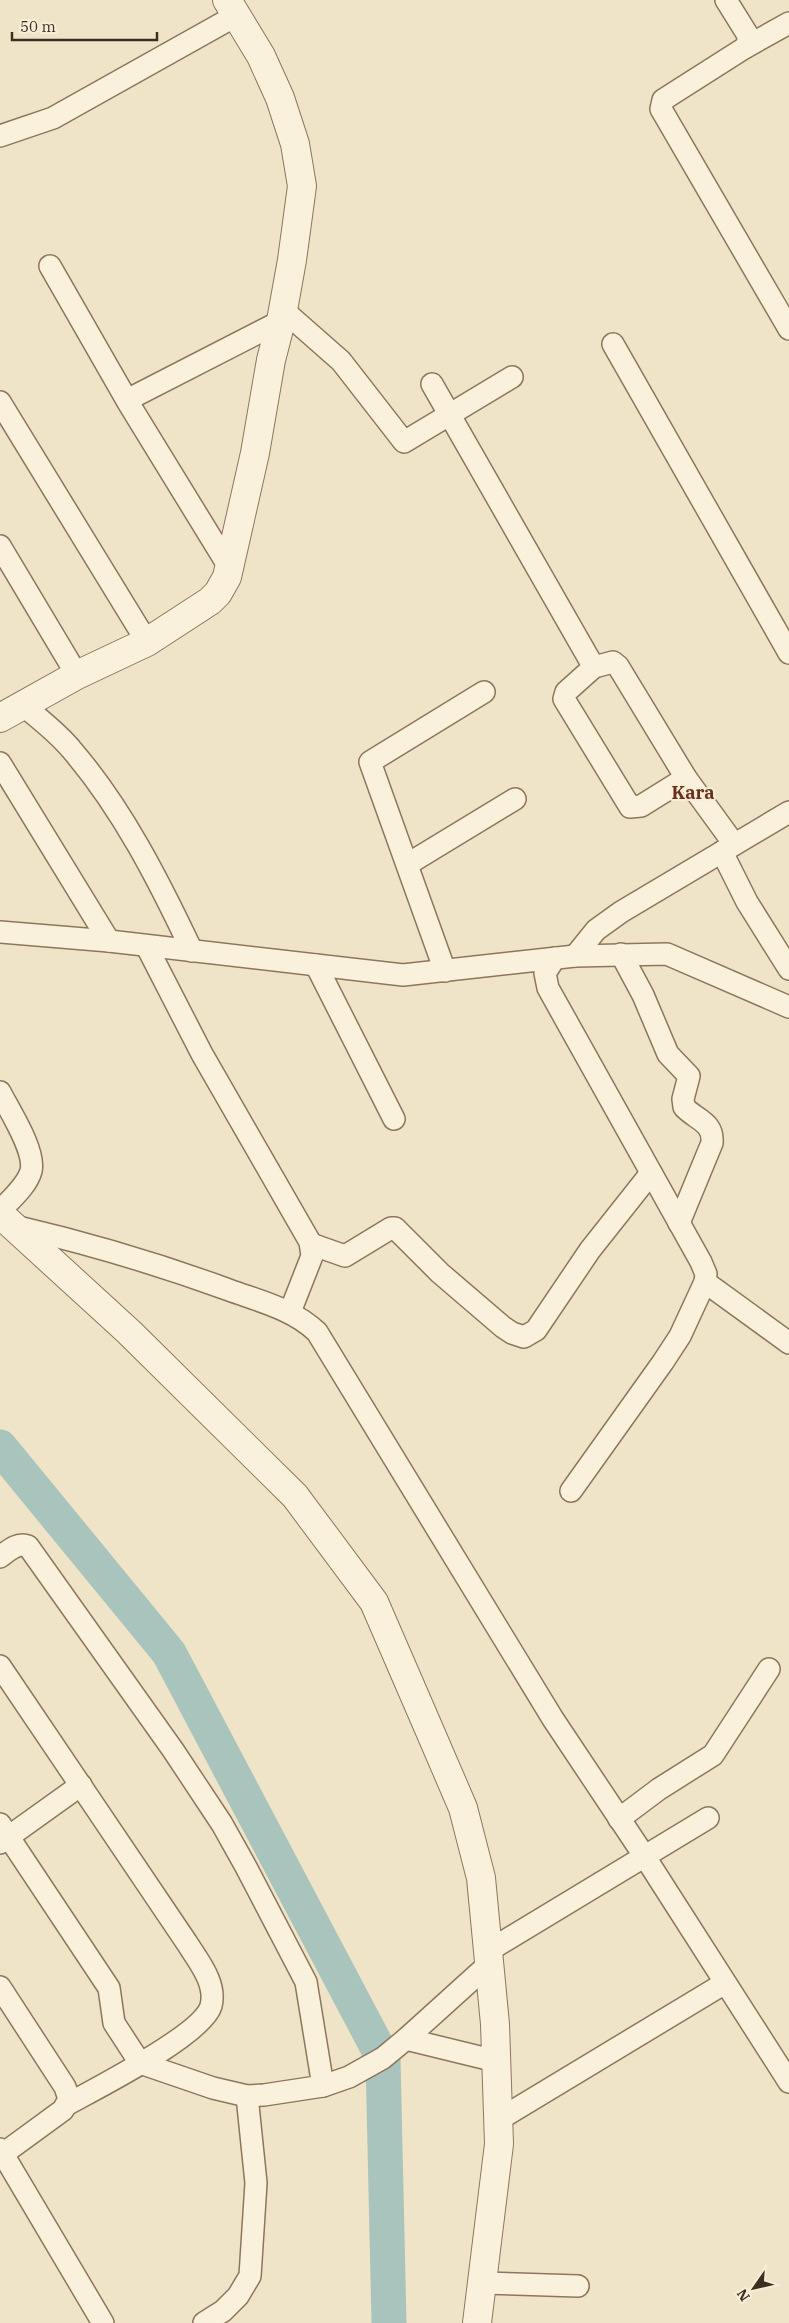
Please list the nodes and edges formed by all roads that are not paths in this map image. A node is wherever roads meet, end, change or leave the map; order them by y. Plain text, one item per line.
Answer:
1 (726, 0) edge
2 (232, 8) edge
3 (789, 22) edge
4 (746, 47) junction
5 (0, 136) edge
6 (50, 266) dead end
7 (282, 316) junction
8 (789, 329) edge
9 (613, 344) dead end
10 (512, 377) dead end
11 (432, 384) dead end
12 (127, 400) junction
13 (0, 402) edge
14 (450, 414) junction
15 (0, 546) edge
16 (229, 567) junction
17 (147, 642) junction
18 (789, 653) edge
19 (595, 666) junction
20 (77, 675) junction
21 (484, 692) dead end
22 (23, 705) junction
23 (0, 718) edge
24 (0, 763) edge
25 (686, 778) junction
26 (515, 799) dead end
27 (789, 812) edge
28 (728, 848) junction
29 (408, 864) junction
30 (0, 932) edge
31 (110, 941) junction
32 (147, 947) junction
33 (192, 951) junction
34 (621, 954) junction
35 (565, 957) junction
36 (316, 965) junction
37 (789, 970) edge
38 (446, 971) junction
39 (789, 1007) edge
40 (0, 1092) edge
41 (394, 1119) dead end
42 (651, 1173) junction
43 (5, 1217) edge
44 (679, 1223) junction
45 (311, 1244) junction
46 (705, 1282) junction
47 (290, 1312) junction
48 (789, 1343) edge
49 (571, 1491) dead end
50 (0, 1557) edge
51 (0, 1666) edge
52 (769, 1669) dead end
53 (81, 1785) junction
54 (708, 1818) dead end
55 (620, 1819) junction
56 (3, 1835) edge
57 (645, 1857) junction
58 (488, 1958) junction
59 (725, 1983) junction
60 (0, 1987) edge
61 (406, 2040) junction
62 (496, 2061) junction
63 (140, 2063) junction
64 (789, 2082) edge
65 (323, 2086) junction
66 (247, 2096) junction
67 (68, 2104) junction
68 (498, 2120) junction
69 (1, 2153) edge
70 (483, 2283) junction
71 (578, 2286) dead end
72 (103, 2323) edge
73 (204, 2323) edge
74 (478, 2323) edge

1 - 4 street
2 - 5 street
2 - 7 street
3 - 4 street
4 - 8 street
6 - 12 street
7 - 12 street
7 - 14 street
7 - 16 street
9 - 18 street
10 - 14 street
11 - 14 street
12 - 16 street
13 - 17 street
14 - 19 street
15 - 20 street
16 - 17 street
17 - 20 street
19 - 25 street
19 - 25 street
20 - 22 street
21 - 29 street
22 - 23 street
22 - 33 street
24 - 31 street
25 - 28 street
26 - 29 street
27 - 28 street
28 - 35 street
28 - 37 street
29 - 38 street
30 - 31 street
31 - 32 street
32 - 33 street
32 - 45 street
33 - 36 street
34 - 35 street
34 - 39 street
34 - 44 street
35 - 38 street
35 - 42 street
36 - 38 street
36 - 41 street
40 - 43 street
42 - 44 street
42 - 45 street
43 - 47 street
43 - 58 street
44 - 46 street
45 - 47 street
46 - 48 street
46 - 49 street
47 - 55 street
50 - 65 street
51 - 53 street
52 - 55 street
53 - 56 street
53 - 63 street
54 - 57 street
55 - 57 street
56 - 63 street
57 - 58 street
57 - 59 street
58 - 61 street
58 - 62 street
59 - 64 street
59 - 68 street
60 - 67 street
61 - 62 street
61 - 65 street
62 - 68 street
63 - 66 street
63 - 67 street
65 - 66 street
66 - 73 street
67 - 69 street
68 - 70 street
69 - 72 street
70 - 71 street
70 - 74 street

